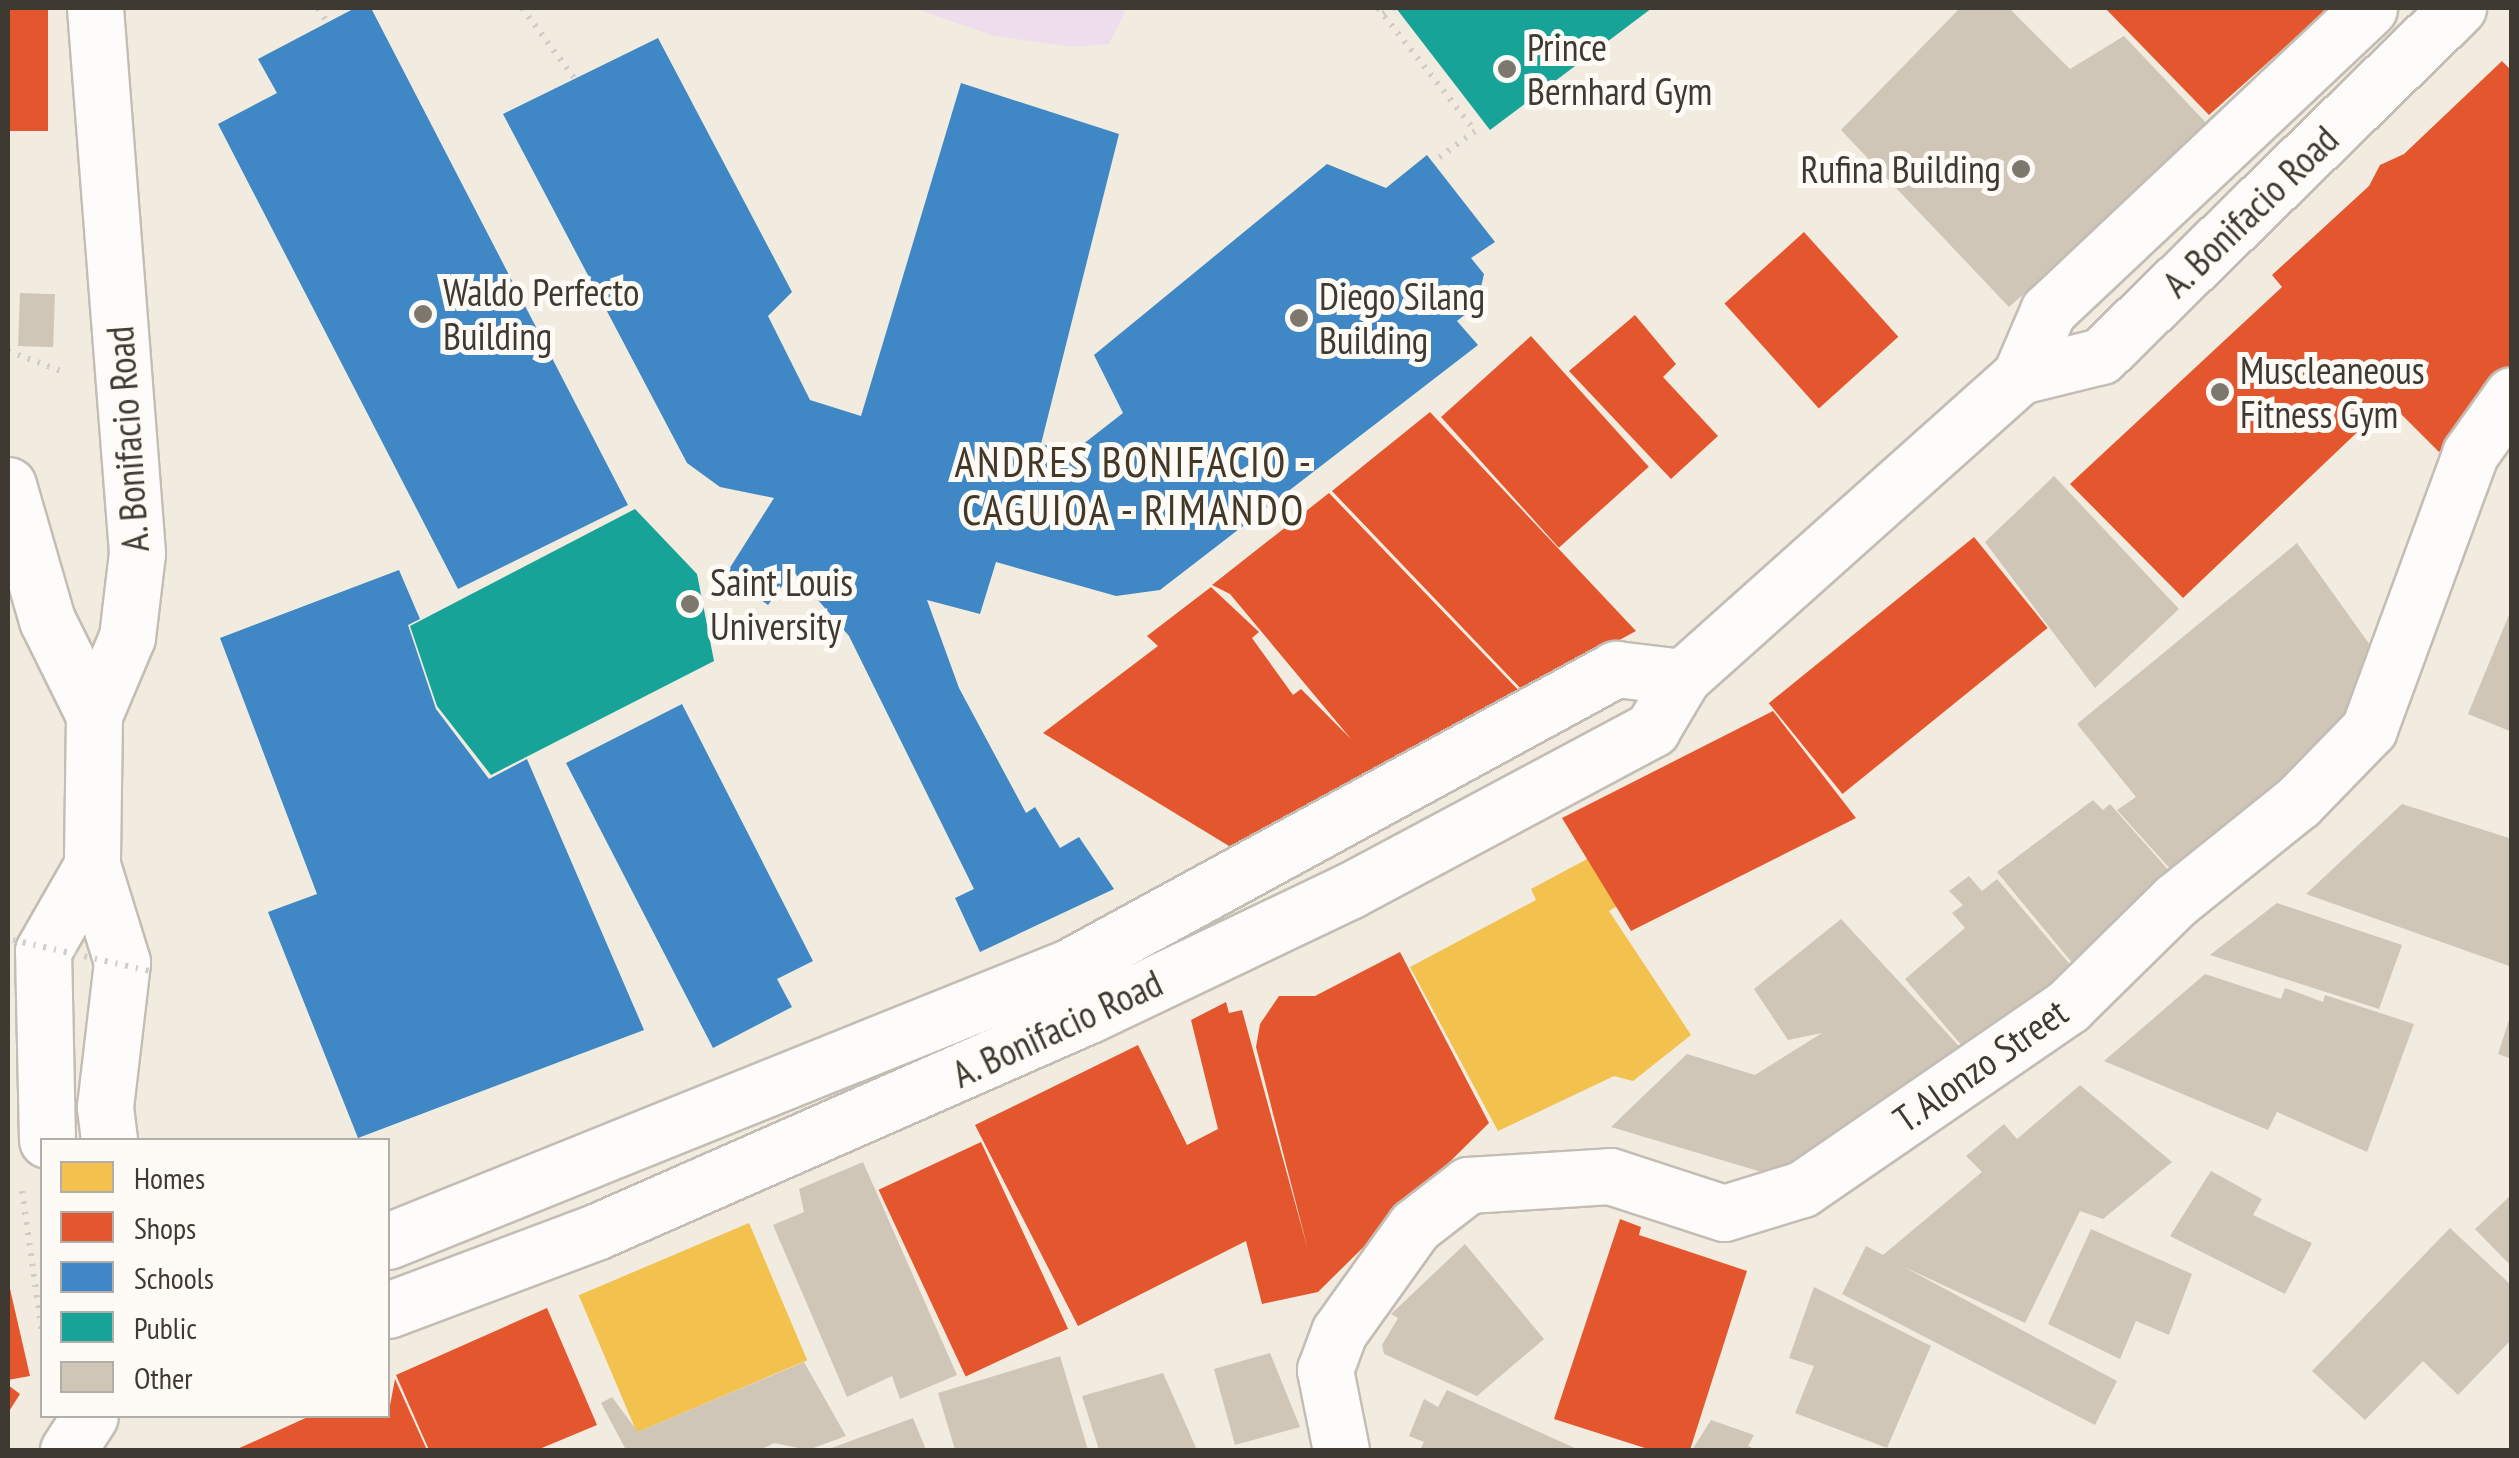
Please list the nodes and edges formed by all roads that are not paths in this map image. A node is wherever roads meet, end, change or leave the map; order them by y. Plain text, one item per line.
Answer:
1 (95, 8) edge
2 (2368, 8) edge
3 (2458, 8) edge
4 (2020, 376) junction
5 (2512, 395) edge
6 (8, 484) edge
7 (1683, 676) junction
8 (94, 714) junction
9 (92, 864) junction
10 (110, 1138) edge
11 (34, 1155) edge
12 (390, 1239) edge
13 (390, 1309) edge
14 (89, 1418) edge
15 (68, 1450) edge
16 (1341, 1450) edge

1 - 8 main road, A. Bonifacio Road
2 - 4 main road, A. Bonifacio Road
3 - 4 main road, A. Bonifacio Road
4 - 7 main road, A. Bonifacio Road
5 - 16 main road, T. Alonzo Street
6 - 8 main road
7 - 12 main road, A. Bonifacio Road
7 - 13 main road, A. Bonifacio Road
8 - 9 main road, A. Bonifacio Road
9 - 10 main road, A. Bonifacio Road
9 - 11 main road, A. Bonifacio Road
14 - 15 main road

